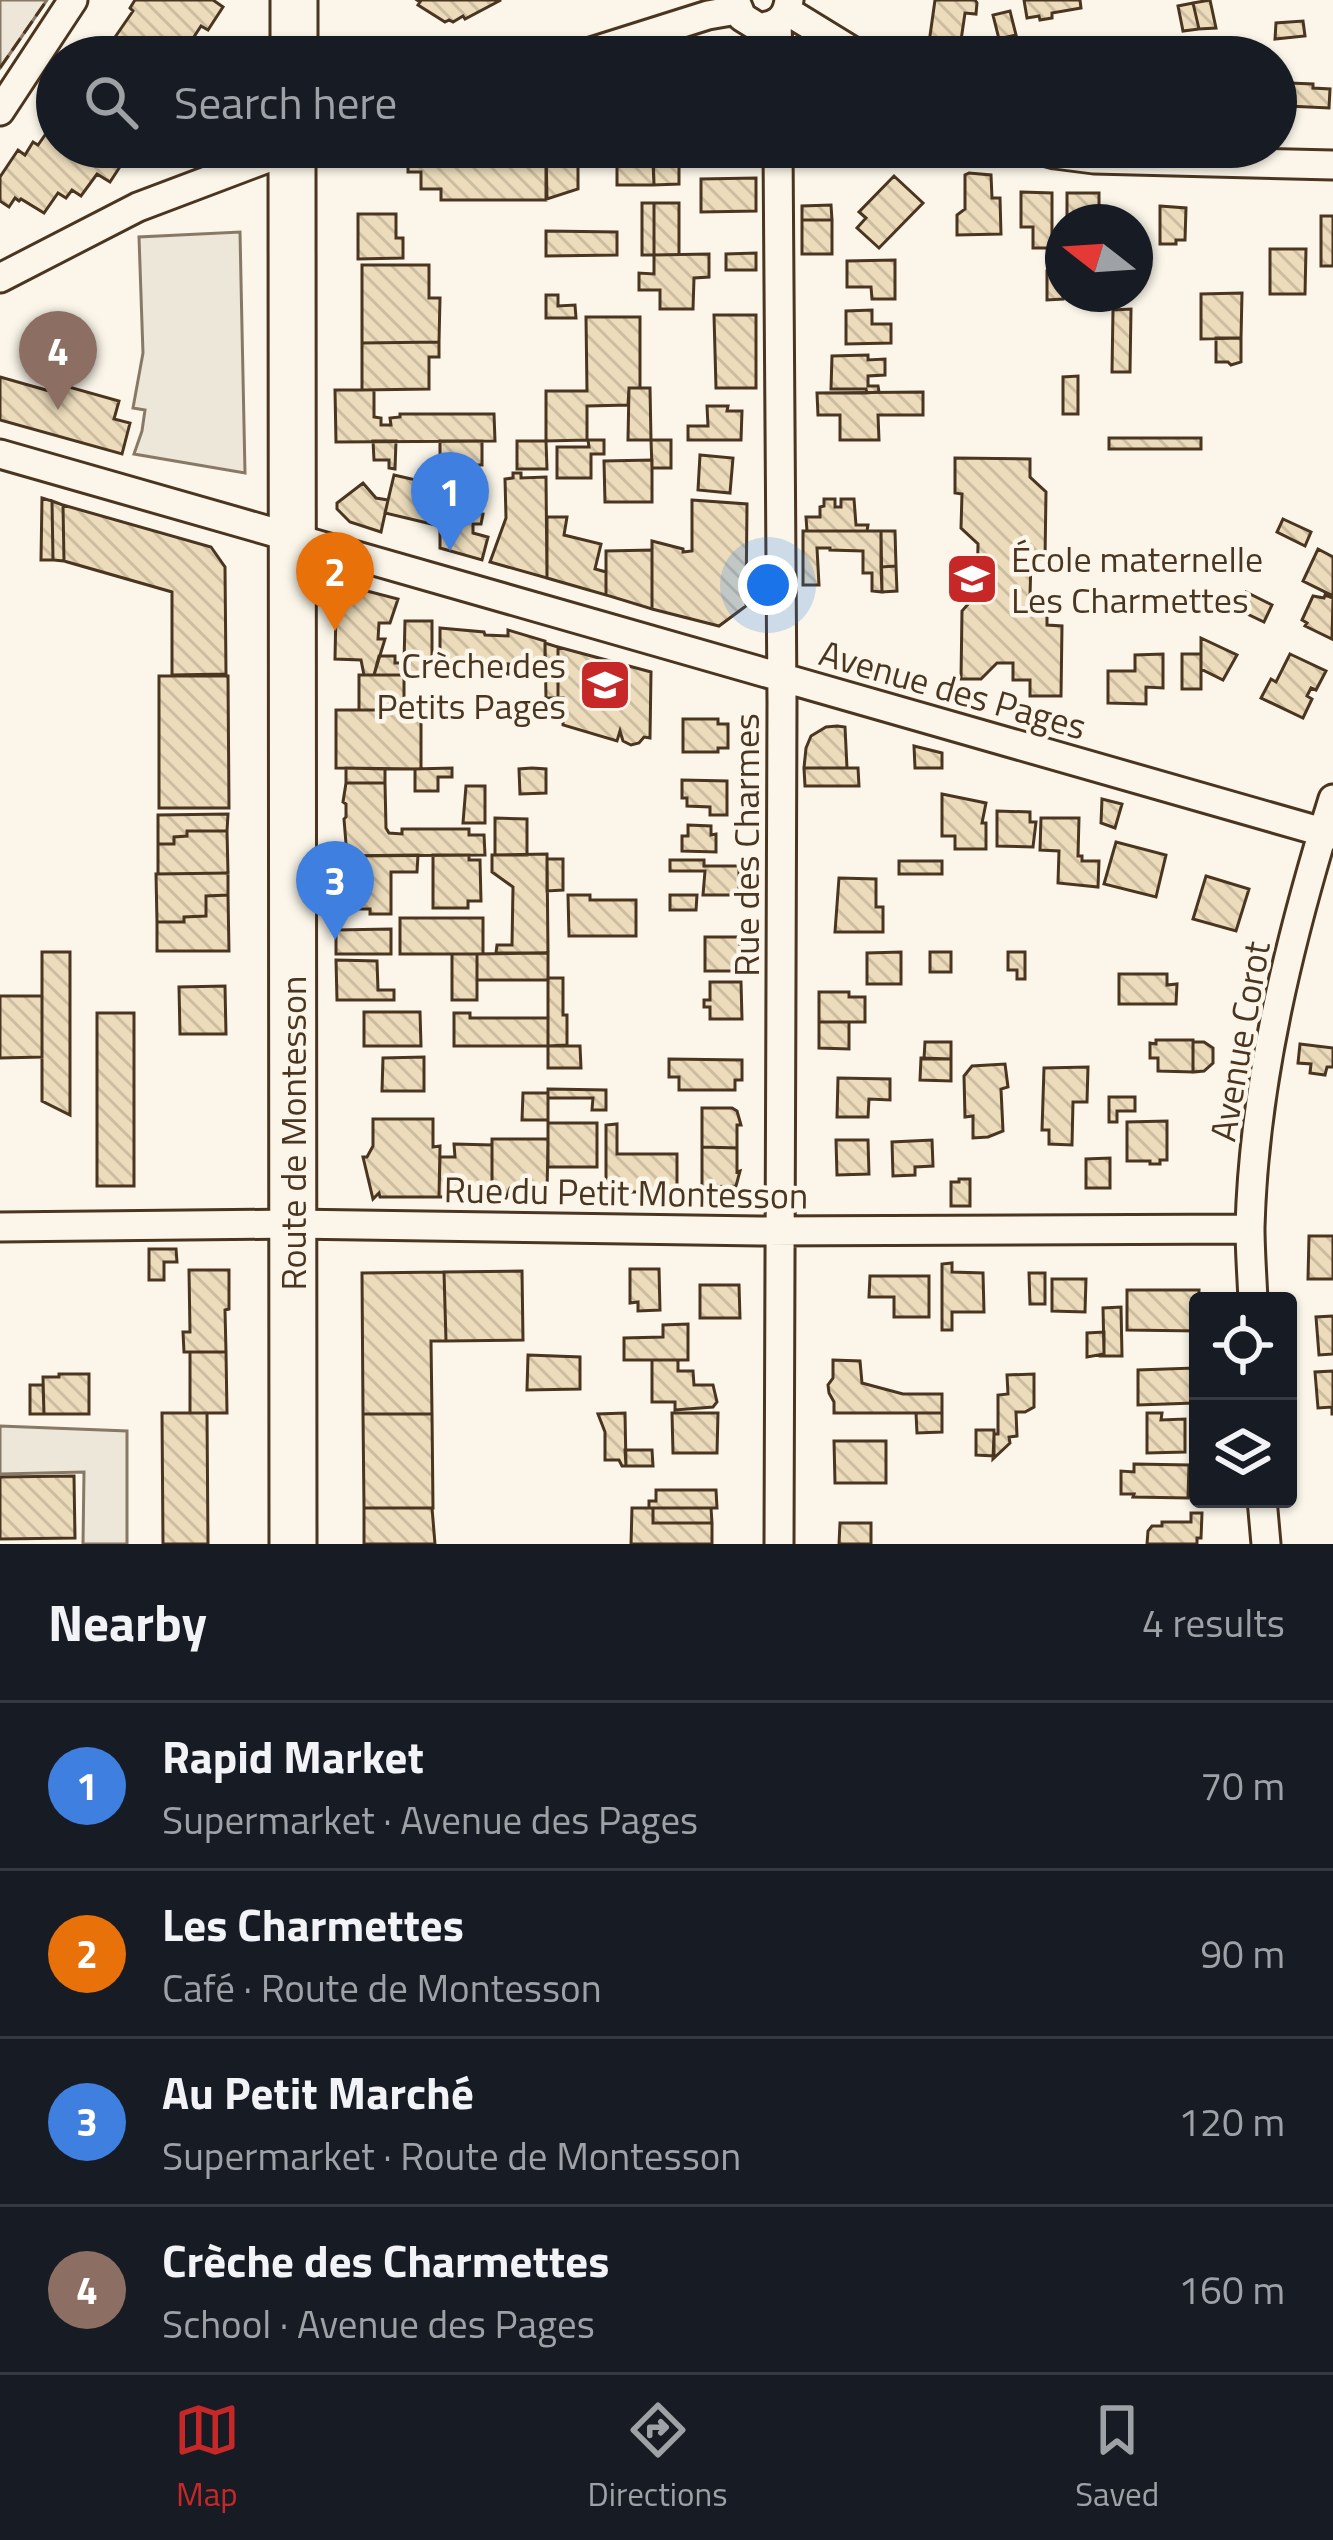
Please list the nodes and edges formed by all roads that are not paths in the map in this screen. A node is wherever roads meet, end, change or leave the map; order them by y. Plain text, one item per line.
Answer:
1 (73, 0) edge
2 (294, 0) edge
3 (736, 5) edge
4 (785, 11) edge
5 (49, 36) edge
6 (294, 36) edge
7 (642, 36) edge
8 (827, 36) edge
9 (36, 56) edge
10 (0, 111) edge
11 (1297, 164) edge
12 (1333, 165) edge
13 (241, 168) edge
14 (294, 168) edge
15 (778, 168) edge
16 (0, 278) edge
17 (0, 454) edge
18 (292, 538) junction
19 (782, 677) junction
20 (1333, 799) edge
21 (1328, 834) edge
22 (292, 1225) junction
23 (0, 1227) edge
24 (1250, 1229) junction
25 (778, 1231) junction
26 (1253, 1292) edge
27 (1263, 1508) edge
28 (293, 1544) edge
29 (779, 1544) edge
30 (1266, 1544) edge

1 - 5 street
2 - 6 main road
3 - 4 street
3 - 7 street
4 - 8 street
9 - 10 street
11 - 12 street
13 - 16 street
14 - 18 main road, Route de Montesson
15 - 19 street, Rue des Charmes
17 - 18 street, Avenue des Pages
18 - 19 street, Avenue des Pages
18 - 22 main road, Route de Montesson
19 - 21 street, Avenue des Pages
19 - 25 street, Rue des Charmes
20 - 21 street, Avenue Corot
21 - 24 street, Avenue Corot
22 - 23 street, Rue du Petit Montesson
22 - 25 street, Rue du Petit Montesson
22 - 28 main road, Route de Montesson
24 - 25 street, Rue du Petit Montesson
24 - 26 street, Avenue Corot
25 - 29 street, Rue des Charmes
27 - 30 street

